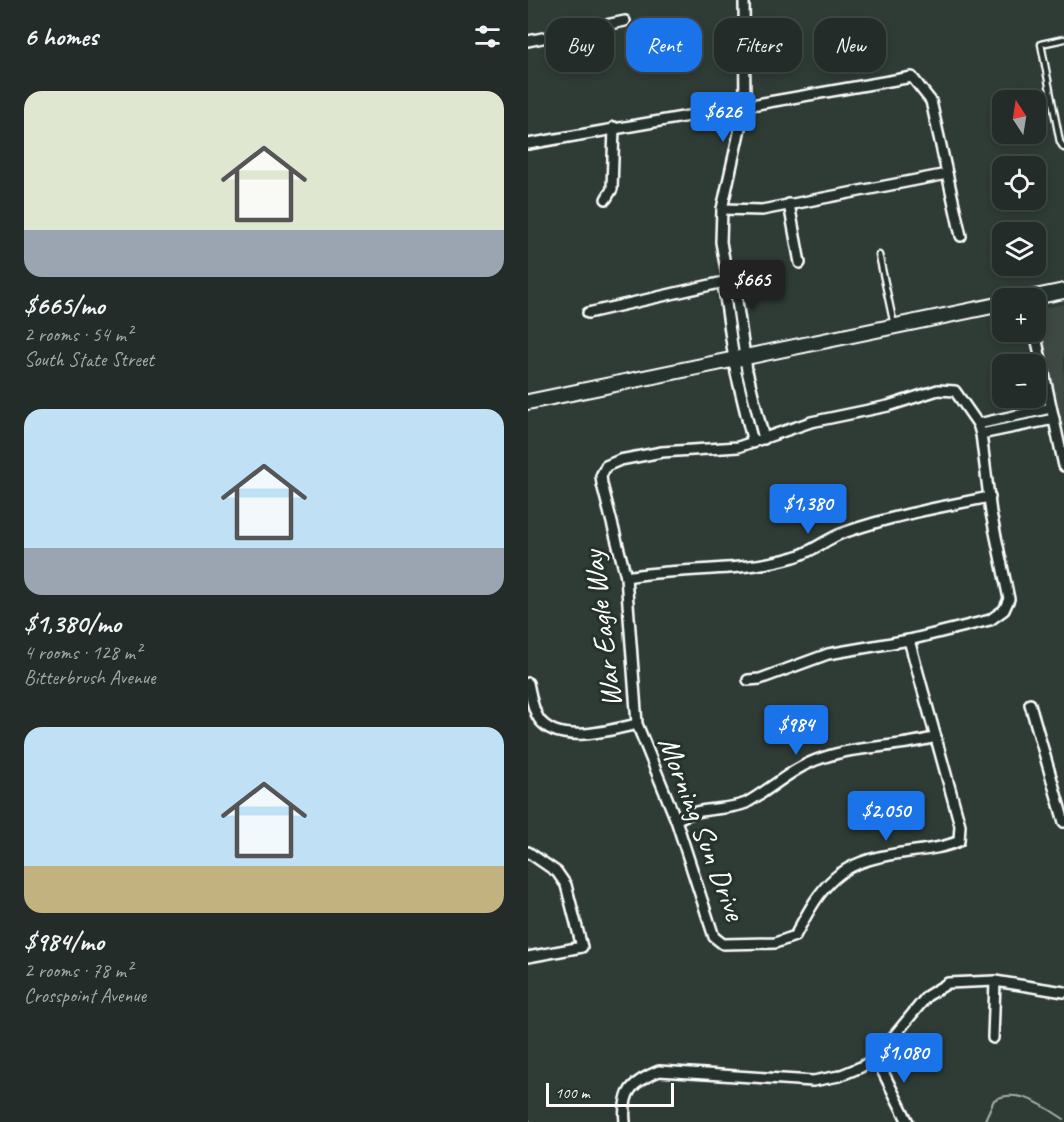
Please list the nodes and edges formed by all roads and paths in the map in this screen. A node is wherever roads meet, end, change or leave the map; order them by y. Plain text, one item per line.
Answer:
1 (744, 0) edge
2 (625, 21) dead end
3 (1064, 39) edge
4 (528, 41) edge
5 (745, 106) junction
6 (614, 127) junction
7 (528, 144) edge
8 (1064, 148) edge
9 (947, 174) junction
10 (606, 199) dead end
11 (789, 204) junction
12 (722, 209) junction
13 (961, 236) dead end
14 (879, 255) dead end
15 (800, 263) dead end
16 (728, 281) junction
17 (1064, 291) edge
18 (1046, 295) edge
19 (992, 306) edge
20 (588, 313) dead end
21 (894, 327) junction
22 (1037, 342) edge
23 (740, 359) junction
24 (529, 399) edge
25 (1051, 408) junction
26 (1053, 419) junction
27 (978, 424) junction
28 (981, 434) junction
29 (764, 440) junction
30 (753, 443) junction
31 (1064, 466) edge
32 (990, 497) junction
33 (626, 577) junction
34 (909, 640) junction
35 (748, 680) dead end
36 (528, 683) edge
37 (530, 699) edge
38 (1030, 704) dead end
39 (637, 724) junction
40 (936, 737) junction
41 (1063, 816) edge
42 (676, 820) junction
43 (528, 852) edge
44 (528, 957) edge
45 (995, 981) junction
46 (1064, 992) edge
47 (993, 1038) dead end
48 (876, 1058) junction
49 (625, 1122) edge
50 (908, 1122) edge

1 - 5 street
2 - 4 street
3 - 8 lane
5 - 6 street
5 - 9 street
5 - 12 street
6 - 7 street
6 - 10 street
9 - 11 street
9 - 13 street
11 - 12 street
11 - 15 street
12 - 16 street
14 - 21 lane
16 - 20 street
16 - 23 street
17 - 18 main road
19 - 21 main road
21 - 23 main road
22 - 25 street
23 - 24 main road
23 - 29 street
23 - 30 street
25 - 26 street
25 - 27 street
26 - 28 street
26 - 31 street
27 - 28 street
27 - 29 street, War Eagle Way
28 - 32 street
29 - 30 street, War Eagle Way
30 - 33 street, War Eagle Way
32 - 33 street
32 - 34 street
33 - 39 street, War Eagle Way
34 - 35 street
34 - 40 street, Morning Sun Drive
36 - 37 street, Morning Sun Drive
37 - 39 street, Morning Sun Drive
38 - 41 street
39 - 42 street, Morning Sun Drive
40 - 42 street
40 - 42 street, Morning Sun Drive
43 - 44 street
45 - 46 street
45 - 47 street
45 - 48 street
48 - 49 street
48 - 50 street

